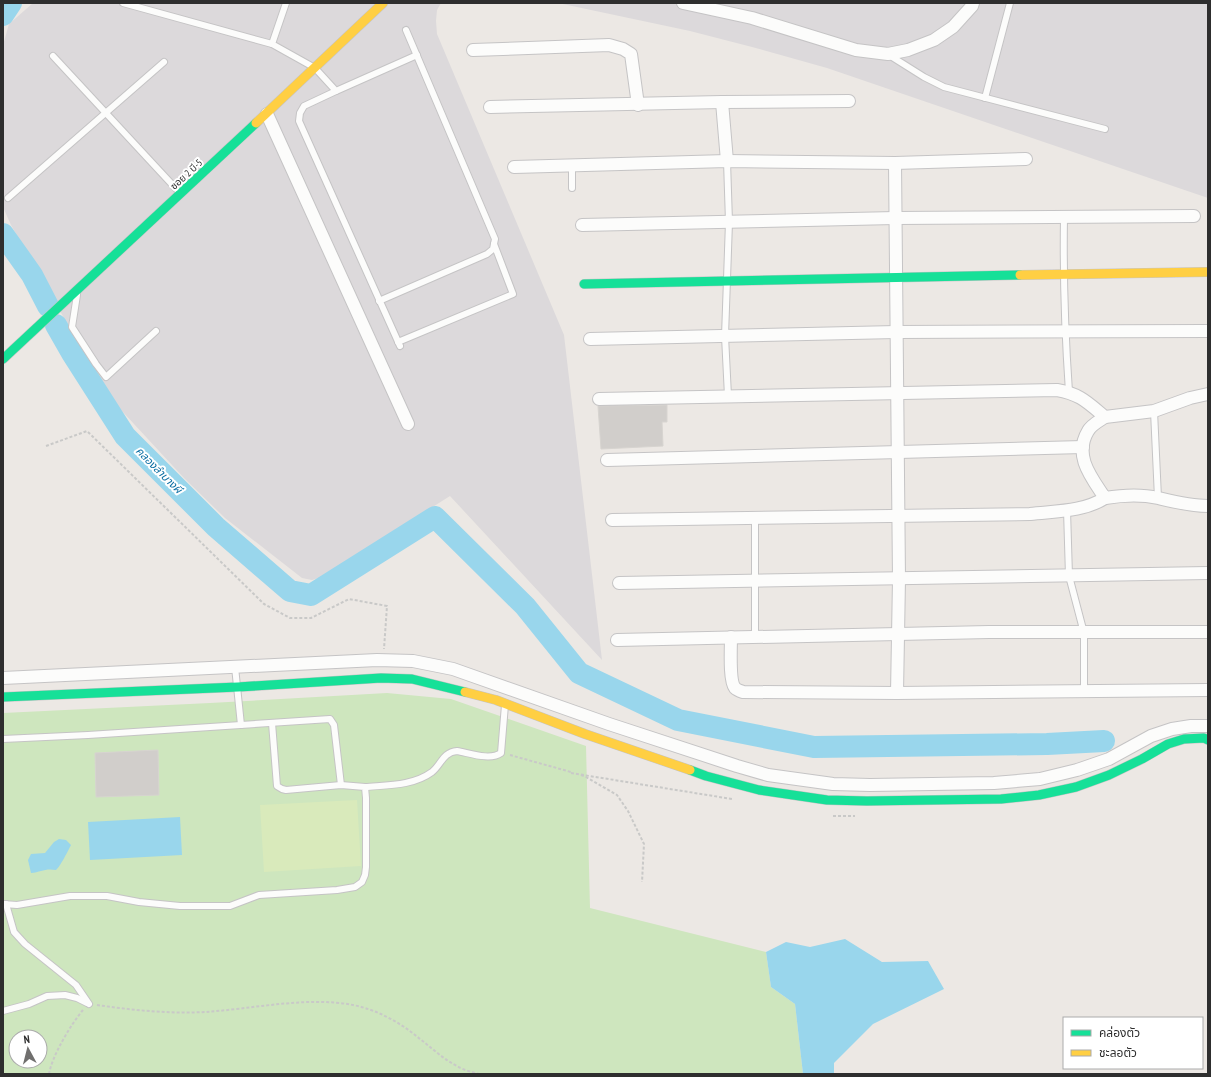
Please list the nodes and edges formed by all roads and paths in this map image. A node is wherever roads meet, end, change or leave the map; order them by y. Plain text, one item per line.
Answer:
1 (123, 3) edge
2 (286, 3) edge
3 (383, 3) edge
4 (683, 3) edge
5 (974, 3) edge
6 (1010, 3) edge
7 (406, 30) dead end
8 (272, 44) junction
9 (473, 50) dead end
10 (888, 54) junction
11 (417, 55) junction
12 (53, 56) dead end
13 (164, 62) dead end
14 (316, 68) junction
15 (336, 91) junction
16 (985, 98) junction
17 (849, 101) dead end
18 (722, 102) junction
19 (638, 105) junction
20 (490, 107) dead end
21 (106, 113) junction
22 (267, 114) junction
23 (1105, 129) dead end
24 (1026, 160) dead end
25 (726, 162) junction
26 (895, 163) junction
27 (572, 165) junction
28 (514, 167) dead end
29 (572, 188) dead end
30 (181, 194) junction
31 (8, 198) dead end
32 (1194, 216) dead end
33 (1064, 217) junction
34 (895, 218) junction
35 (729, 222) junction
36 (582, 225) dead end
37 (494, 244) junction
38 (1208, 272) edge
39 (1063, 274) junction
40 (895, 277) junction
41 (726, 281) junction
42 (584, 284) dead end
43 (78, 290) junction
44 (379, 301) junction
45 (1208, 331) edge
46 (156, 332) dead end
47 (896, 332) junction
48 (1065, 332) junction
49 (725, 336) junction
50 (590, 339) dead end
51 (3, 359) edge
52 (1069, 392) junction
53 (897, 393) junction
54 (1208, 394) edge
55 (728, 396) junction
56 (599, 399) dead end
57 (1154, 411) junction
58 (1105, 417) junction
59 (408, 424) dead end
60 (46, 446) dead end
61 (1083, 447) junction
62 (898, 453) junction
63 (607, 460) dead end
64 (1105, 498) junction
65 (1158, 498) junction
66 (1208, 506) edge
67 (1067, 510) junction
68 (898, 516) junction
69 (755, 518) junction
70 (612, 520) dead end
71 (1208, 573) edge
72 (1069, 576) junction
73 (899, 579) junction
74 (755, 581) junction
75 (619, 583) dead end
76 (1208, 632) edge
77 (1084, 633) junction
78 (898, 634) junction
79 (731, 637) junction
80 (755, 637) junction
81 (617, 640) dead end
82 (383, 660) junction
83 (235, 667) junction
84 (3, 678) edge
85 (238, 687) junction
86 (1208, 690) edge
87 (1084, 692) junction
88 (897, 693) junction
89 (3, 697) edge
90 (506, 703) junction
91 (272, 723) junction
92 (241, 725) junction
93 (1208, 726) edge
94 (1207, 736) edge
95 (3, 739) edge
96 (501, 753) junction
97 (341, 785) junction
98 (365, 787) junction
99 (642, 882) dead end
100 (4, 904) edge
101 (89, 1004) junction
102 (3, 1011) edge
103 (48, 1074) edge
104 (479, 1074) edge

1 - 8 lane
2 - 8 lane
3 - 14 street, ซอย 2 บี-5
4 - 10 street
5 - 10 street
6 - 16 lane
7 - 11 lane
8 - 14 lane
9 - 19 street
10 - 16 lane
11 - 15 lane
11 - 37 lane
12 - 21 lane
13 - 21 lane
14 - 15 lane
14 - 22 street, ซอย 2 บี-5
15 - 44 lane
16 - 23 lane
17 - 18 street
18 - 19 street
18 - 25 street
19 - 20 street
21 - 30 lane
21 - 31 lane
22 - 30 street, ซอย 2 บี-5
22 - 59 street
24 - 26 street
25 - 26 street
25 - 27 street
25 - 35 lane
26 - 34 street
27 - 28 street
27 - 29 lane
30 - 43 street, ซอย 2 บี-5
32 - 33 street
33 - 34 street
33 - 39 lane
34 - 35 street
34 - 40 street
35 - 36 street
35 - 41 lane
37 - 44 lane
37 - 44 lane
38 - 39 street
39 - 40 street
39 - 48 lane
40 - 41 street
40 - 47 street
41 - 42 street
41 - 49 lane
43 - 46 lane
43 - 51 street, ซอย 2 บี-5
45 - 48 street
47 - 48 street
47 - 49 street
47 - 53 street
48 - 52 lane
49 - 50 street
49 - 55 lane
52 - 53 street
52 - 58 street
53 - 55 street
53 - 62 street
54 - 57 street
55 - 56 street
57 - 58 street
57 - 65 lane
58 - 61 street
60 - 82 path
61 - 62 street
61 - 64 street
62 - 63 street
62 - 68 street
64 - 65 street
64 - 67 street
65 - 66 street
67 - 68 street
67 - 72 lane
68 - 69 street
68 - 73 street
69 - 70 street
69 - 74 lane
71 - 72 street
72 - 73 street
72 - 77 lane
73 - 74 street
73 - 78 street
74 - 75 street
74 - 80 lane
76 - 77 street
77 - 78 street
77 - 87 lane
78 - 80 street
78 - 88 street
79 - 80 street
79 - 81 street
79 - 88 street
82 - 83 street
82 - 93 street
83 - 84 street
83 - 85 lane
85 - 89 street
85 - 90 street
85 - 92 lane
86 - 87 street
87 - 88 street
90 - 94 street
90 - 96 lane
91 - 92 lane
91 - 97 lane
91 - 97 lane
92 - 95 lane
96 - 98 lane
96 - 99 path
97 - 98 lane
98 - 100 lane
100 - 101 lane
101 - 102 lane
101 - 103 path
101 - 104 path

